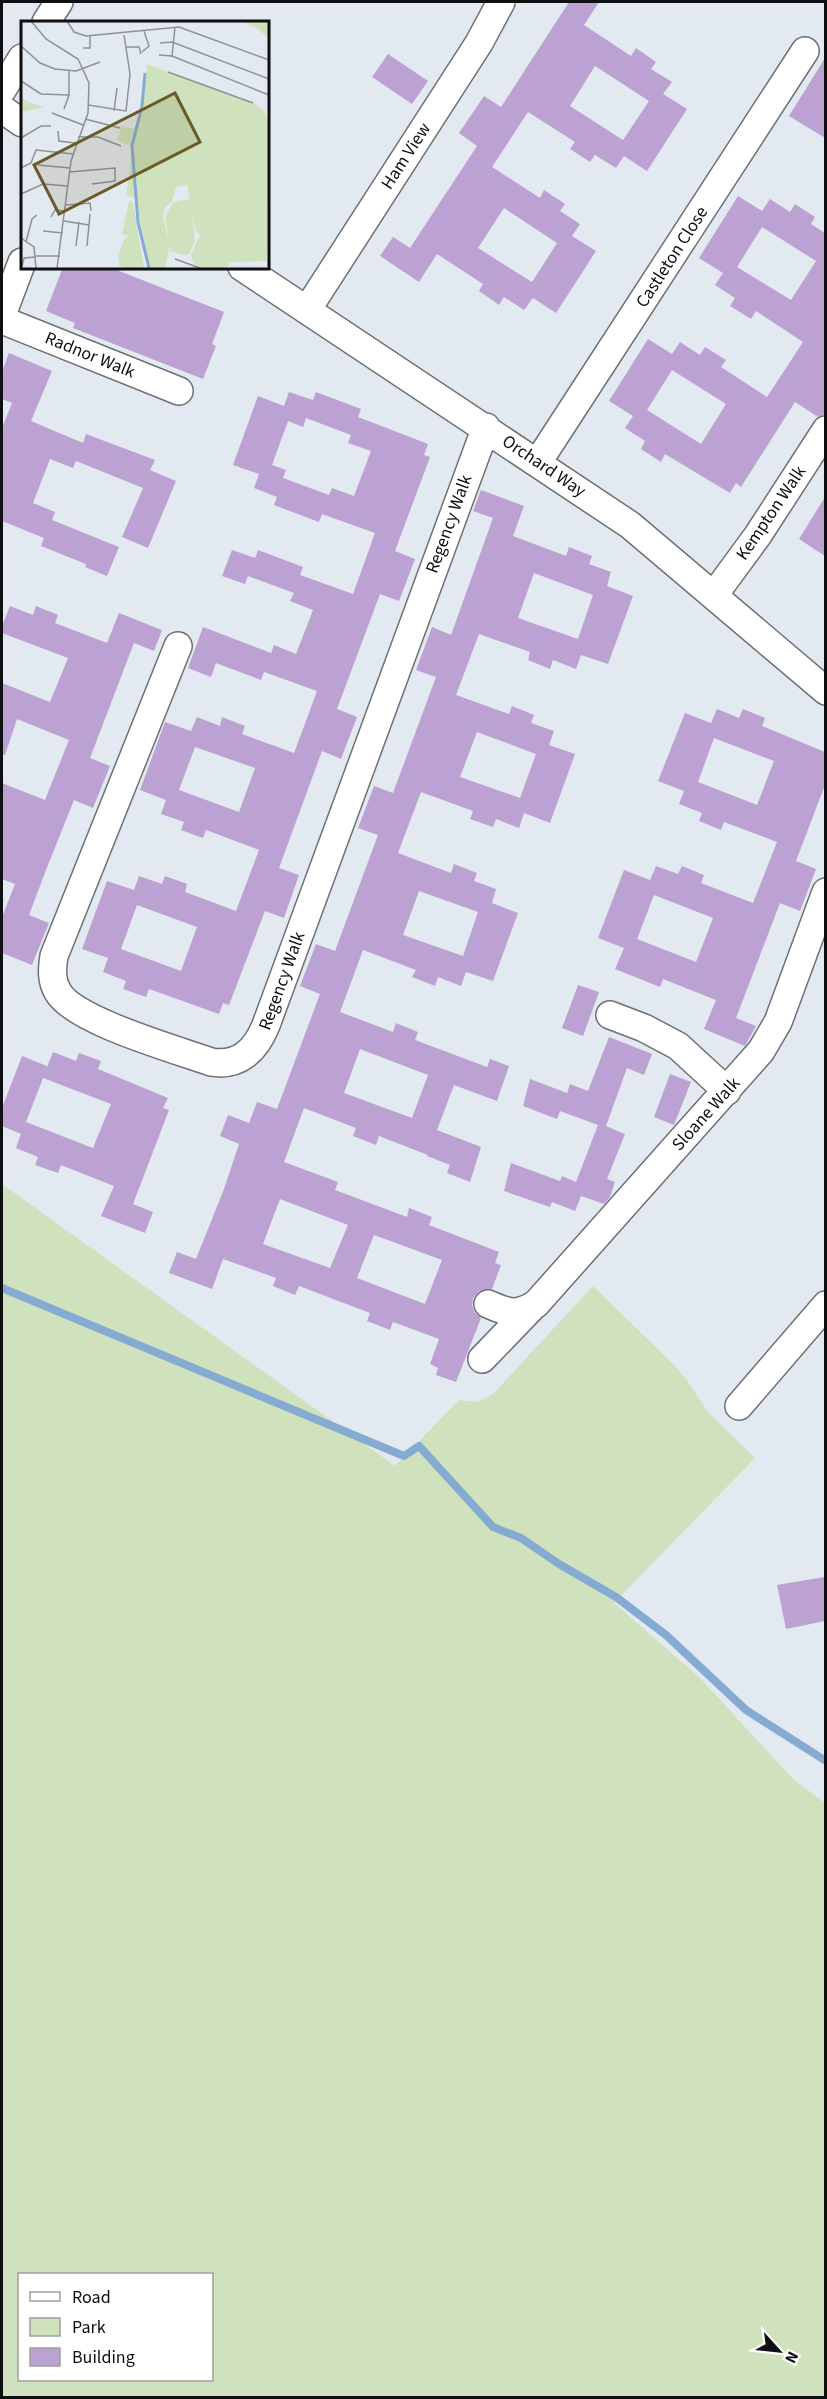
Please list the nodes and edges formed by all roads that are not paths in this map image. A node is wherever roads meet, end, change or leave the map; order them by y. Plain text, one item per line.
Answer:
1 (59, 2) edge
2 (501, 2) edge
3 (47, 21) edge
4 (805, 51) dead end
5 (21, 60) edge
6 (2, 90) edge
7 (2, 109) edge
8 (21, 122) edge
9 (21, 265) edge
10 (244, 268) edge
11 (307, 310) junction
12 (2, 315) edge
13 (2, 320) edge
14 (179, 391) dead end
15 (486, 427) junction
16 (825, 430) edge
17 (538, 462) junction
18 (714, 595) junction
19 (177, 646) dead end
20 (825, 691) edge
21 (825, 892) edge
22 (610, 1015) dead end
23 (727, 1091) junction
24 (488, 1304) dead end
25 (536, 1304) junction
26 (825, 1305) edge
27 (482, 1359) dead end
28 (739, 1406) dead end

1 - 3 street
2 - 11 street, Ham View
4 - 17 street, Castleton Close
5 - 6 street
7 - 8 street
9 - 12 street
10 - 11 street, Orchard Way
11 - 15 street, Orchard Way
13 - 14 street, Radnor Walk
15 - 17 street, Orchard Way
15 - 19 street, Regency Walk
16 - 18 street, Kempton Walk
17 - 18 street, Orchard Way
18 - 20 street, Orchard Way
21 - 23 street, Sloane Walk
22 - 23 street
23 - 25 street, Sloane Walk
24 - 25 street
25 - 27 street, Sloane Walk
26 - 28 street

